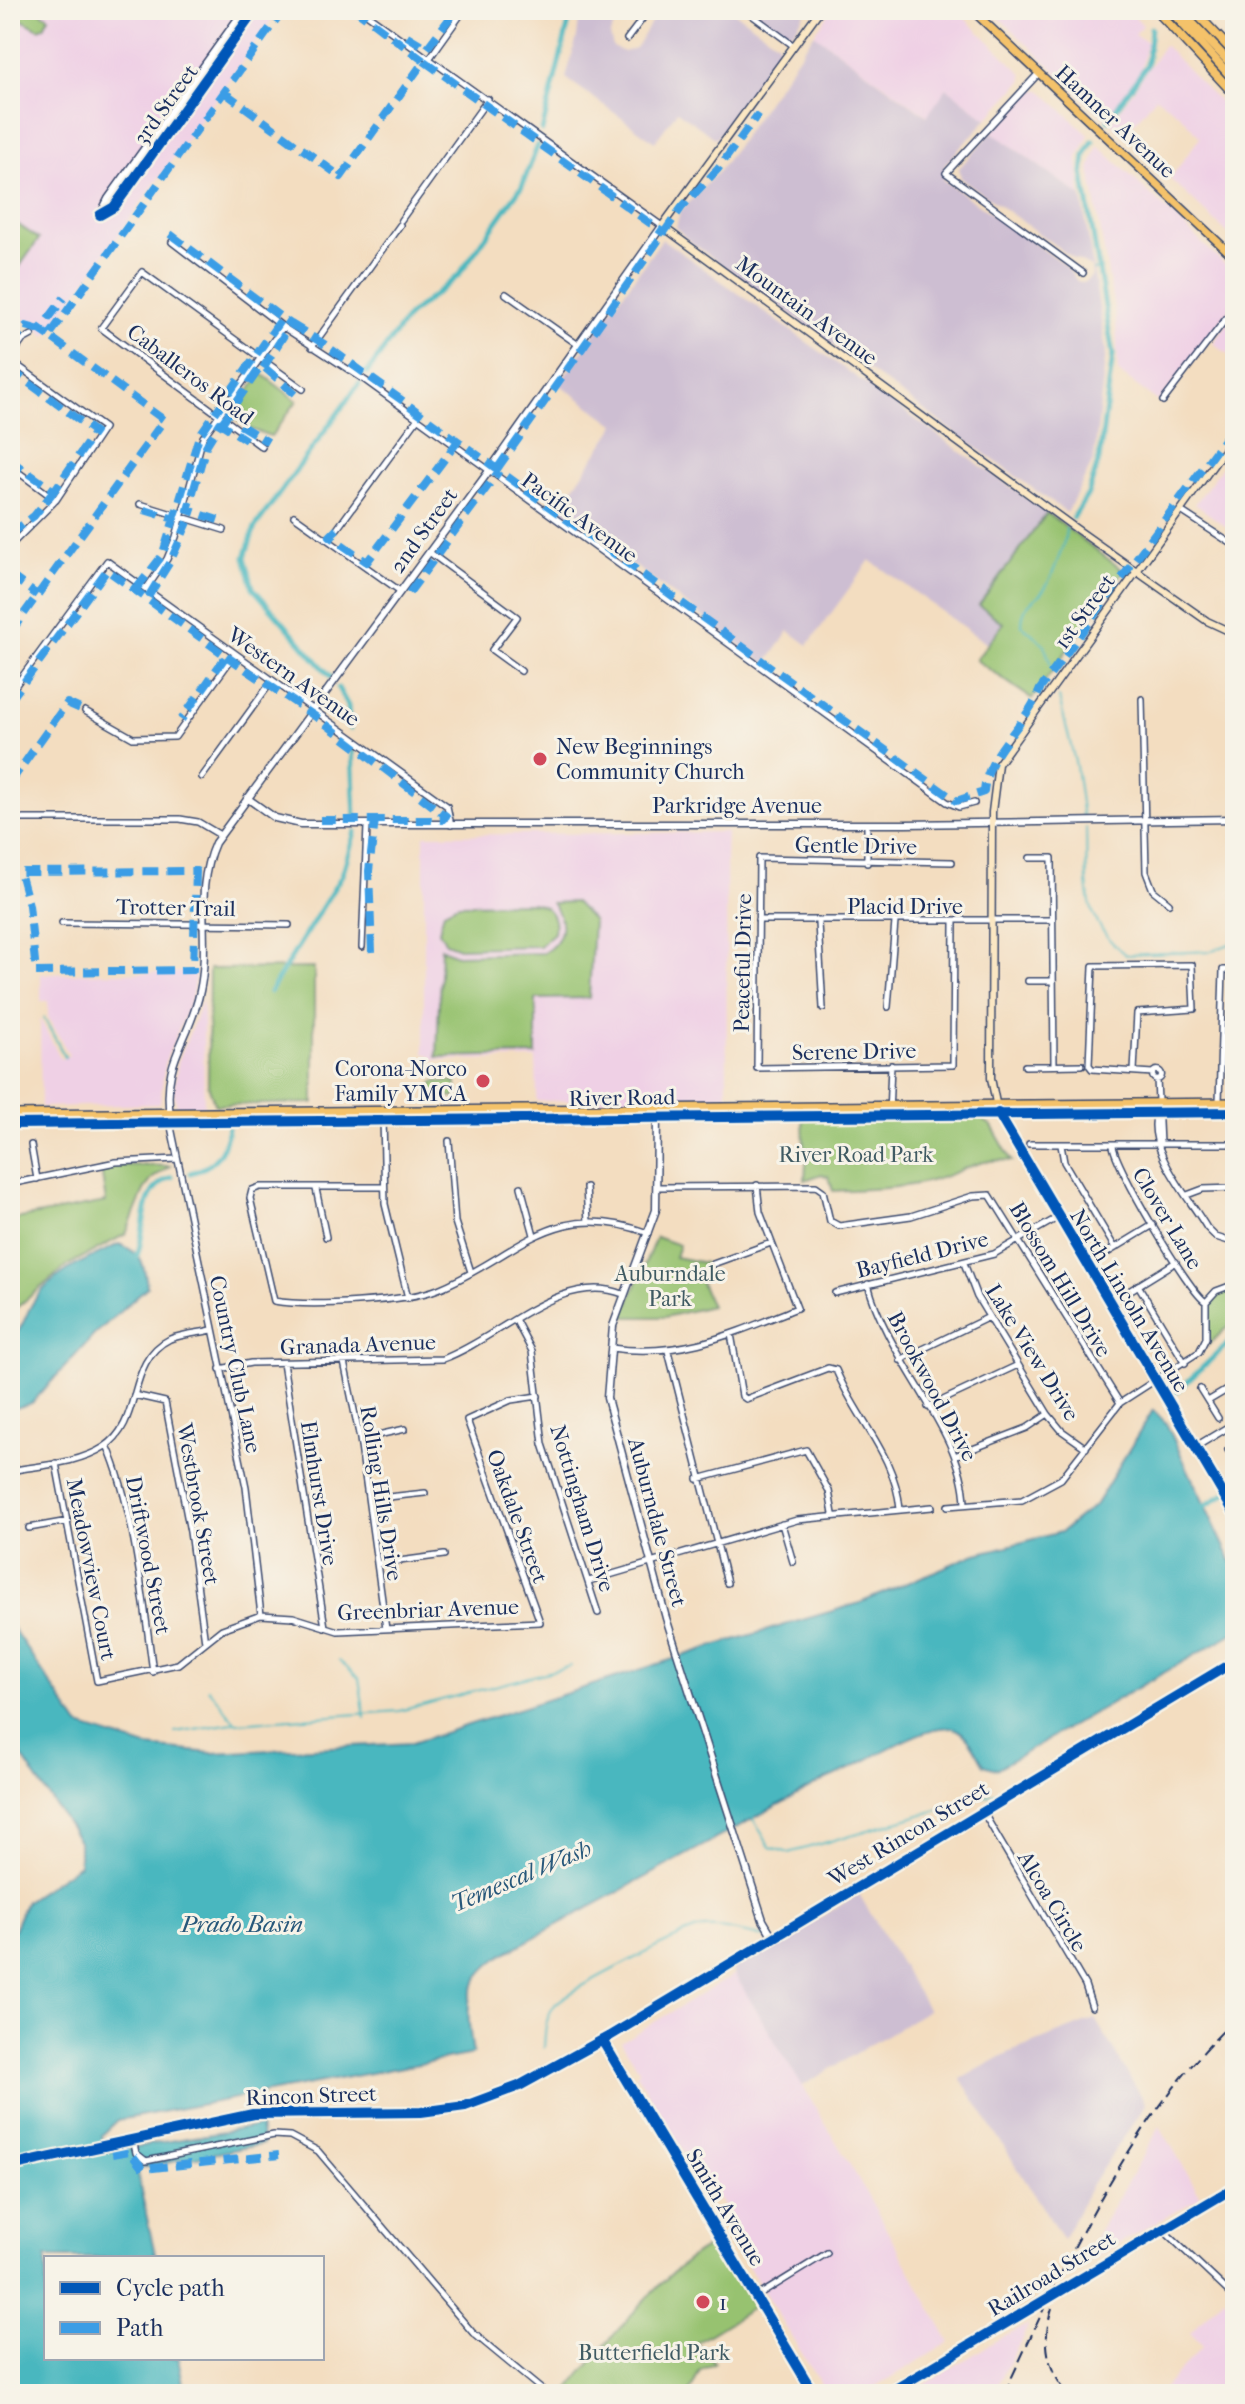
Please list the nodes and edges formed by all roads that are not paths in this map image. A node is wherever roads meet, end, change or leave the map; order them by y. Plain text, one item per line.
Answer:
1 (226, 10) edge
2 (255, 10) edge
3 (361, 10) edge
4 (464, 10) edge
5 (649, 10) edge
6 (745, 10) edge
7 (820, 10) edge
8 (972, 10) edge
9 (1153, 10) edge
10 (1170, 10) edge
11 (1180, 10) edge
12 (1193, 10) edge
13 (243, 12) edge
14 (251, 18) junction
15 (627, 39) dead end
16 (794, 46) junction
17 (1235, 54) edge
18 (429, 59) junction
19 (1235, 68) edge
20 (1039, 73) junction
21 (1235, 81) edge
22 (1235, 95) edge
23 (488, 99) junction
24 (662, 226) junction
25 (172, 242) dead end
26 (1235, 258) edge
27 (1083, 273) dead end
28 (506, 294) dead end
29 (1235, 307) edge
30 (283, 327) junction
31 (32, 335) dead end
32 (577, 344) junction
33 (312, 347) junction
34 (10, 359) edge
35 (261, 359) junction
36 (303, 389) dead end
37 (1163, 401) dead end
38 (220, 415) junction
39 (418, 418) junction
40 (1235, 435) edge
41 (262, 447) dead end
42 (10, 466) edge
43 (489, 470) junction
44 (56, 500) junction
45 (140, 504) dead end
46 (1181, 511) junction
47 (181, 514) junction
48 (294, 516) dead end
49 (337, 529) dead end
50 (224, 530) dead end
51 (10, 546) edge
52 (1235, 546) edge
53 (429, 552) junction
54 (1137, 571) junction
55 (146, 589) junction
56 (400, 591) junction
57 (1235, 634) edge
58 (235, 654) junction
59 (521, 671) dead end
60 (272, 681) junction
61 (10, 693) edge
62 (1142, 699) dead end
63 (313, 710) junction
64 (85, 711) dead end
65 (202, 777) dead end
66 (247, 798) junction
67 (974, 803) dead end
68 (10, 819) edge
69 (1146, 819) junction
70 (1235, 819) edge
71 (992, 820) junction
72 (867, 822) junction
73 (451, 825) junction
74 (364, 826) junction
75 (220, 835) junction
76 (759, 858) joint
77 (1030, 858) dead end
78 (952, 862) dead end
79 (867, 863) junction
80 (1169, 903) dead end
81 (758, 920) junction
82 (1052, 920) junction
83 (895, 922) junction
84 (954, 922) junction
85 (992, 922) junction
86 (62, 923) dead end
87 (202, 923) junction
88 (818, 923) junction
89 (289, 925) dead end
90 (362, 947) dead end
91 (1235, 970) edge
92 (1028, 981) dead end
93 (1053, 981) junction
94 (888, 1007) dead end
95 (823, 1008) dead end
96 (891, 1065) junction
97 (1054, 1065) junction
98 (1082, 1065) dead end
99 (1025, 1066) dead end
100 (757, 1068) joint
101 (1134, 1071) junction
102 (1219, 1102) junction
103 (1235, 1102) edge
104 (891, 1103) junction
105 (994, 1103) junction
106 (1156, 1103) junction
107 (656, 1107) junction
108 (383, 1111) junction
109 (1157, 1112) junction
110 (1235, 1112) edge
111 (998, 1113) junction
112 (10, 1114) edge
113 (889, 1114) junction
114 (170, 1117) junction
115 (657, 1117) junction
116 (383, 1120) junction
117 (10, 1124) edge
118 (449, 1141) dead end
119 (1029, 1144) dead end
120 (1160, 1144) junction
121 (1235, 1144) edge
122 (31, 1145) dead end
123 (1061, 1145) junction
124 (1113, 1145) junction
125 (177, 1159) junction
126 (37, 1179) junction
127 (10, 1184) edge
128 (757, 1185) junction
129 (383, 1187) junction
130 (521, 1187) dead end
131 (586, 1187) dead end
132 (658, 1187) junction
133 (1235, 1188) edge
134 (316, 1189) junction
135 (1187, 1195) junction
136 (1057, 1218) junction
137 (588, 1222) junction
138 (1153, 1225) junction
139 (649, 1233) junction
140 (534, 1235) junction
141 (326, 1237) dead end
142 (1019, 1241) junction
143 (771, 1243) junction
144 (1235, 1243) edge
145 (1115, 1248) junction
146 (1097, 1259) dead end
147 (1176, 1262) junction
148 (964, 1263) junction
149 (713, 1264) dead end
150 (471, 1272) junction
151 (1235, 1273) edge
152 (868, 1284) junction
153 (1234, 1284) edge
154 (1138, 1285) junction
155 (835, 1293) dead end
156 (623, 1294) junction
157 (1121, 1296) dead end
158 (408, 1298) junction
159 (1206, 1302) junction
160 (989, 1317) junction
161 (516, 1321) junction
162 (212, 1330) junction
163 (731, 1334) junction
164 (610, 1347) junction
165 (668, 1351) junction
166 (900, 1360) junction
167 (344, 1362) junction
168 (283, 1363) junction
169 (1185, 1363) junction
170 (1018, 1365) junction
171 (220, 1369) junction
172 (1155, 1380) junction
173 (1235, 1385) edge
174 (1200, 1389) dead end
175 (134, 1395) junction
176 (538, 1396) junction
177 (1208, 1401) junction
178 (1120, 1403) junction
179 (928, 1407) junction
180 (1048, 1414) junction
181 (1218, 1418) dead end
182 (1235, 1423) edge
183 (405, 1429) dead end
184 (360, 1439) junction
185 (107, 1445) junction
186 (1235, 1446) edge
187 (1195, 1447) junction
188 (1086, 1448) junction
189 (1228, 1450) dead end
190 (957, 1455) junction
191 (56, 1463) junction
192 (15, 1470) dead end
193 (698, 1479) junction
194 (425, 1493) dead end
195 (370, 1499) junction
196 (965, 1504) junction
197 (948, 1506) dead end
198 (932, 1507) dead end
199 (900, 1509) junction
200 (1234, 1512) edge
201 (833, 1514) junction
202 (68, 1521) junction
203 (782, 1524) junction
204 (29, 1528) dead end
205 (716, 1543) junction
206 (444, 1555) dead end
207 (793, 1562) dead end
208 (377, 1564) junction
209 (651, 1565) junction
210 (589, 1581) junction
211 (727, 1583) dead end
212 (598, 1613) dead end
213 (261, 1615) junction
214 (540, 1622) joint
215 (325, 1628) junction
216 (386, 1629) junction
217 (205, 1643) junction
218 (1235, 1661) edge
219 (153, 1672) junction
220 (97, 1681) joint
221 (983, 1812) junction
222 (773, 1937) junction
223 (1092, 2007) dead end
224 (602, 2040) junction
225 (133, 2139) junction
226 (10, 2166) edge
227 (1235, 2187) edge
228 (1163, 2230) junction
229 (827, 2253) dead end
230 (756, 2297) junction
231 (1235, 2298) edge
232 (547, 2394) edge
233 (814, 2394) edge
234 (887, 2394) edge

1 - 13 street
2 - 14 street, 3rd Street
3 - 18 street, Mountain Avenue
4 - 18 street
5 - 15 street
6 - 16 street
7 - 16 main road, 2nd Street
8 - 20 main road, Hamner Avenue
9 - 22 highway
10 - 21 highway
11 - 19 highway
12 - 17 highway
13 - 14 street
13 - 14 street, 3rd Street
16 - 24 main road, 2nd Street
18 - 23 street, Mountain Avenue
20 - 26 main road, Hamner Avenue
20 - 27 street
23 - 24 street, Mountain Avenue
23 - 33 street
24 - 32 street, 2nd Street
24 - 54 main road, Mountain Avenue
25 - 30 street, Pacific Avenue
28 - 32 street
29 - 37 street
30 - 33 street, Pacific Avenue
30 - 35 street
31 - 34 street
32 - 43 street, 2nd Street
33 - 39 street, Pacific Avenue
34 - 44 street
35 - 36 street
35 - 38 street
35 - 38 street, Caballeros Road
38 - 41 street, Caballeros Road
38 - 47 street
39 - 43 street, Pacific Avenue
39 - 49 street
40 - 46 main road, 1st Street
42 - 44 street
43 - 53 street, 2nd Street
43 - 67 street, Pacific Avenue
44 - 51 street
45 - 47 street
46 - 52 street
46 - 54 main road, 1st Street
47 - 50 street
47 - 55 street
48 - 56 street
53 - 56 street, 2nd Street
53 - 59 street
54 - 57 main road, Mountain Avenue
54 - 71 main road, 1st Street
55 - 58 street, Western Avenue
55 - 61 street, Western Avenue
56 - 63 street, 2nd Street
58 - 60 street, Western Avenue
58 - 64 street
60 - 63 street, Western Avenue
60 - 65 street
62 - 69 street
63 - 66 street, 2nd Street
63 - 73 street, Western Avenue
66 - 74 street, Parkridge Avenue
66 - 75 street, 2nd Street
68 - 75 street
69 - 70 street, Parkridge Avenue
69 - 71 street, Parkridge Avenue
69 - 80 street
71 - 72 street, Parkridge Avenue
71 - 85 main road, North Lincoln Avenue
72 - 73 street, Parkridge Avenue
72 - 79 street
73 - 74 street, Parkridge Avenue
74 - 90 street
75 - 87 street, 2nd Street
76 - 79 street, Gentle Drive
76 - 81 street, Peaceful Drive
77 - 82 street
78 - 79 street, Gentle Drive
81 - 88 street, Placid Drive
81 - 100 street, Peaceful Drive
82 - 85 street, Placid Drive
82 - 93 street
83 - 84 street, Placid Drive
83 - 88 street, Placid Drive
83 - 94 street
84 - 85 street, Placid Drive
84 - 96 street, Serene Drive
85 - 105 main road, North Lincoln Avenue
86 - 87 street, Trotter Trail
87 - 89 street, Trotter Trail
87 - 114 street, 2nd Street
88 - 95 street
91 - 102 street
92 - 93 street
93 - 97 street
96 - 100 street, Serene Drive
96 - 104 street
97 - 98 street
97 - 99 street
101 - 101 street
101 - 106 street
102 - 103 main road, River Road
102 - 106 main road, River Road
104 - 105 main road, River Road
104 - 107 main road, River Road
104 - 113 street
105 - 106 main road, River Road
105 - 111 main road, North Lincoln Avenue
106 - 109 street
107 - 108 main road, River Road
107 - 115 street, Auburndale Street
108 - 114 main road, River Road
108 - 116 street
109 - 110 main road, River Road
109 - 111 main road, River Road
109 - 120 street
111 - 113 main road, River Road
111 - 136 main road, North Lincoln Avenue
112 - 114 main road, River Road
113 - 115 main road, River Road
114 - 116 main road, River Road
114 - 117 main road, River Road
114 - 125 street, Country Club Lane
115 - 116 main road, River Road
115 - 132 street, Auburndale Street
116 - 129 street
118 - 150 street
119 - 123 street
120 - 121 street
120 - 124 street
120 - 135 street
122 - 126 street
123 - 124 street
123 - 145 street
124 - 138 street, Clover Lane
125 - 126 street
125 - 162 street, Country Club Lane
126 - 127 street
128 - 132 street, Blossom Hill Drive
128 - 142 street, Blossom Hill Drive
128 - 143 street
129 - 134 street
129 - 158 street
130 - 140 street
131 - 137 street
132 - 139 street, Auburndale Street
133 - 135 street
134 - 141 street
134 - 158 street
135 - 144 street
136 - 142 street, Bayfield Drive
136 - 172 main road, North Lincoln Avenue
137 - 139 street
137 - 140 street
138 - 145 street
138 - 147 street, Clover Lane
139 - 156 street, Auburndale Street
140 - 150 street
142 - 148 street, Bayfield Drive
142 - 178 street, Blossom Hill Drive
143 - 149 street
143 - 163 street
145 - 146 street
147 - 154 street
147 - 159 street, Clover Lane
148 - 152 street, Bayfield Drive
148 - 160 street, Lake View Drive
150 - 158 street
151 - 153 street
152 - 155 street, Bayfield Drive
152 - 166 street, Brookwood Drive
153 - 159 street
154 - 157 street
154 - 169 street
156 - 161 street, Granada Avenue
156 - 164 street, Auburndale Street
159 - 169 street
160 - 166 street
160 - 170 street, Lake View Drive
161 - 167 street, Granada Avenue
161 - 176 street, Nottingham Drive
162 - 171 street, Country Club Lane
162 - 175 street
163 - 165 street
163 - 199 street
164 - 165 street
164 - 209 street, Auburndale Street
165 - 193 street
166 - 179 street, Brookwood Drive
167 - 168 street, Granada Avenue
167 - 184 street, Rolling Hills Drive
168 - 171 street, Granada Avenue
168 - 215 street, Elmhurst Drive
169 - 172 street
170 - 179 street
170 - 180 street, Lake View Drive
171 - 213 street, Country Club Lane
172 - 178 street
172 - 187 main road, North Lincoln Avenue
173 - 177 street
174 - 177 street
175 - 185 street
175 - 217 street, Westbrook Street
176 - 210 street, Nottingham Drive
176 - 214 street, Oakdale Street
177 - 181 street
178 - 188 street
179 - 190 street, Brookwood Drive
180 - 188 street, Lake View Drive
180 - 190 street
182 - 187 street
183 - 184 street
184 - 195 street, Rolling Hills Drive
185 - 191 street
185 - 219 street, Driftwood Street
186 - 189 street
187 - 200 main road, North Lincoln Avenue
188 - 196 street
190 - 196 street, Brookwood Drive
191 - 192 street
191 - 202 street, Meadowview Court
193 - 201 street
193 - 205 street
194 - 195 street
195 - 208 street, Rolling Hills Drive
196 - 197 street
198 - 199 street
199 - 201 street
201 - 203 street
202 - 204 street
202 - 220 street, Meadowview Court
203 - 205 street
203 - 207 street
205 - 209 street
205 - 211 street
206 - 208 street
208 - 216 street, Rolling Hills Drive
209 - 210 street
209 - 222 street, Auburndale Street
210 - 212 street, Nottingham Drive
213 - 215 street, Greenbriar Avenue
213 - 217 street, Greenbriar Avenue
214 - 216 street, Greenbriar Avenue
215 - 216 street, Greenbriar Avenue
217 - 219 street, Greenbriar Avenue
218 - 221 main road, West Rincon Street
219 - 220 street, Greenbriar Avenue
221 - 222 main road, West Rincon Street
221 - 223 street, Alcoa Circle
222 - 224 main road, West Rincon Street
224 - 225 main road, Rincon Street
224 - 230 main road, Smith Avenue
225 - 226 main road, Rincon Street
225 - 232 street
227 - 228 main road, Railroad Street
228 - 231 street
228 - 234 main road, Railroad Street
229 - 230 street
230 - 233 main road, Smith Avenue

